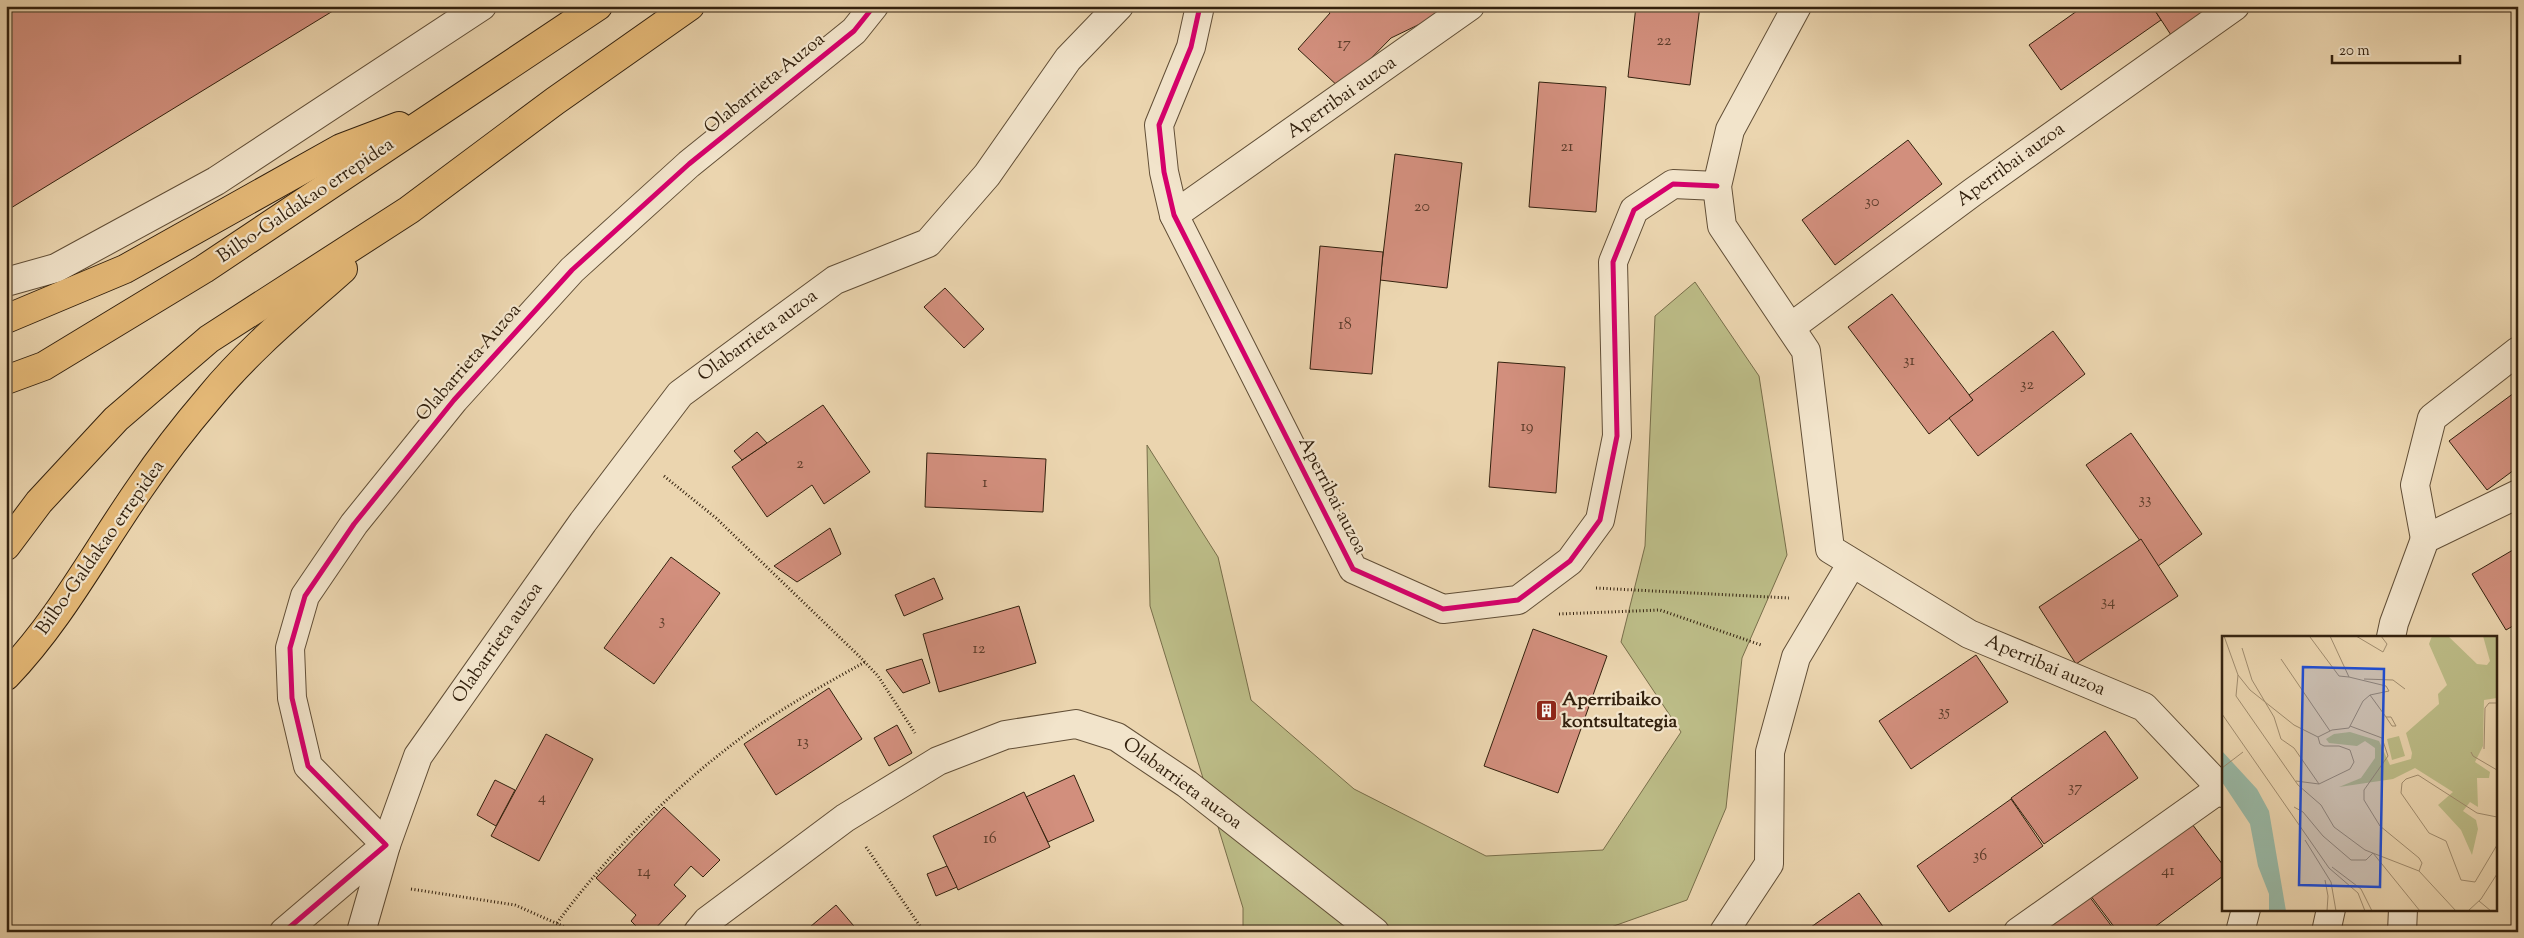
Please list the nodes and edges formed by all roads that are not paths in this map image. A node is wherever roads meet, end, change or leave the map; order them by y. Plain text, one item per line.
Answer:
1 (482, 6) edge
2 (598, 6) edge
3 (690, 6) edge
4 (874, 6) edge
5 (1119, 6) edge
6 (1200, 6) edge
7 (1470, 6) edge
8 (1797, 6) edge
9 (2235, 6) edge
10 (445, 109) junction
11 (1717, 186) junction
12 (409, 210) junction
13 (1174, 215) junction
14 (6, 282) edge
15 (6, 319) edge
16 (1791, 327) junction
17 (2518, 351) edge
18 (6, 380) edge
19 (2518, 494) edge
20 (2425, 539) junction
21 (6, 546) edge
22 (1852, 563) junction
23 (2393, 632) edge
24 (6, 676) edge
25 (2222, 791) edge
26 (386, 845) junction
27 (2246, 910) edge
28 (2331, 910) edge
29 (2403, 910) edge
30 (284, 932) edge
31 (361, 932) edge
32 (698, 932) edge
33 (1375, 932) edge
34 (1724, 932) edge
35 (2018, 932) edge
36 (2240, 932) edge
37 (2326, 932) edge
38 (2402, 932) edge

1 - 14 street
2 - 10 highway, Bilbo-Galdakao errepidea
3 - 12 highway, Bilbo-Galdakao errepidea
4 - 26 street, Olabarrieta Auzoa
5 - 26 street, Olabarrieta auzoa
6 - 13 street
7 - 13 street, Aperribai auzoa
8 - 11 street, Aperribai auzoa
9 - 16 street, Aperribai auzoa
10 - 15 highway
10 - 18 highway, Bilbo-Galdakao errepidea
11 - 13 street, Aperribai auzoa
11 - 16 street, Aperribai auzoa
12 - 21 highway, Bilbo-Galdakao errepidea
12 - 24 highway, Bilbo-Galdakao errepidea
16 - 22 street, Aperribai auzoa
17 - 20 street
19 - 20 street
20 - 23 street
22 - 25 street, Aperribai auzoa
22 - 34 street
25 - 35 street, Aperribai auzoa
26 - 30 street, Olabarrieta auzoa
26 - 31 street, Olabarrieta auzoa
27 - 36 street
28 - 37 street
29 - 38 street
32 - 33 street, Olabarrieta auzoa

